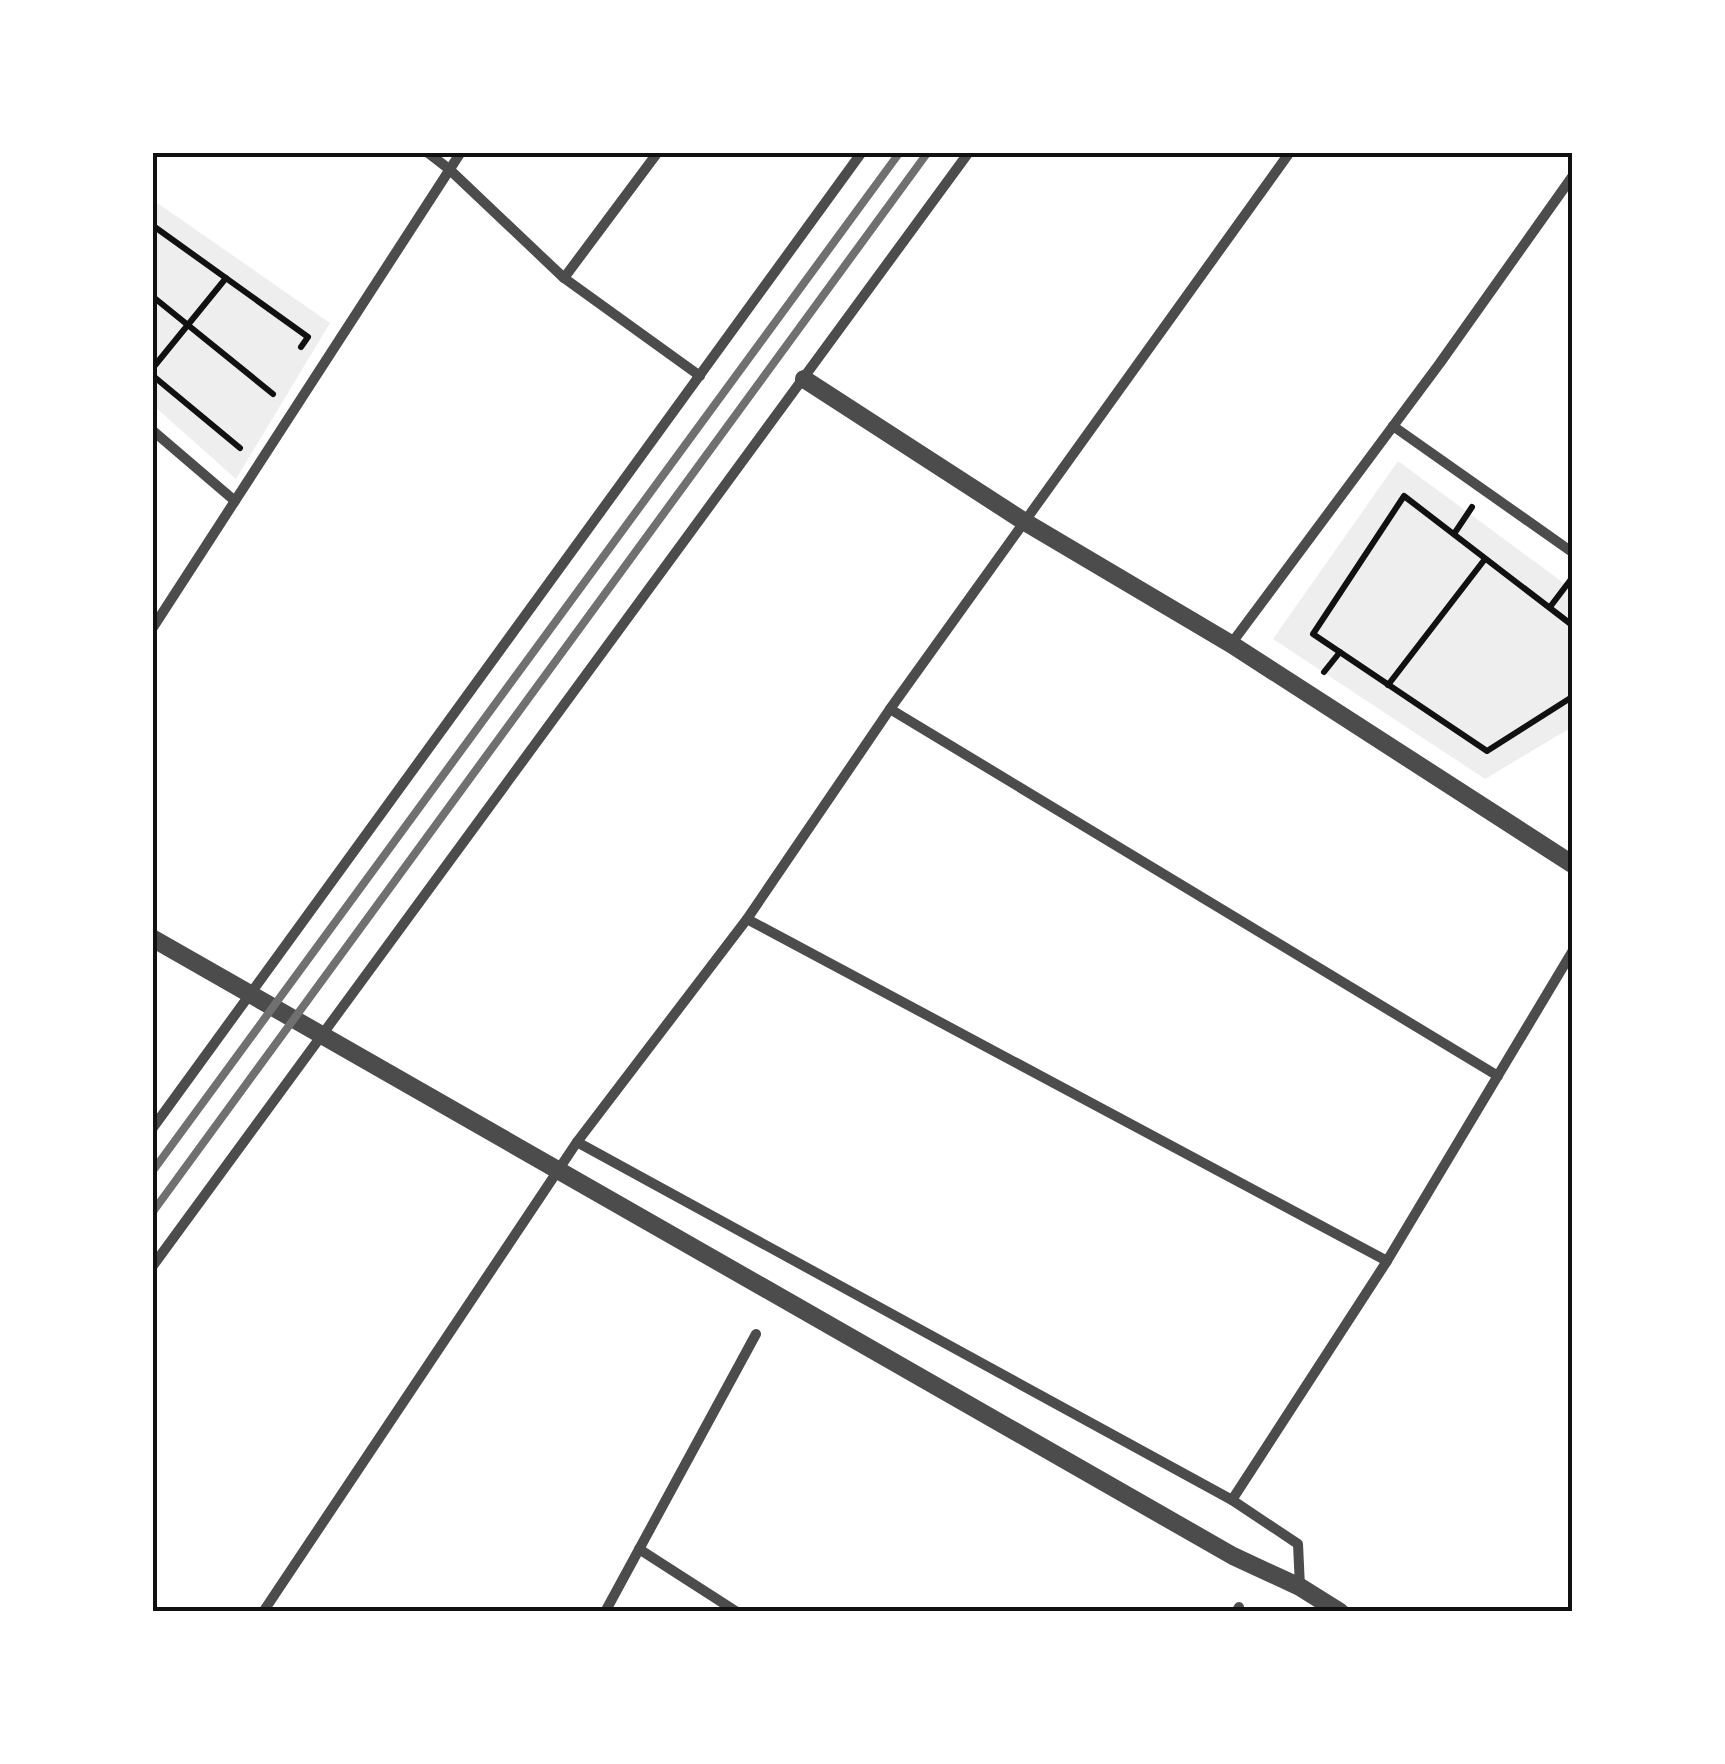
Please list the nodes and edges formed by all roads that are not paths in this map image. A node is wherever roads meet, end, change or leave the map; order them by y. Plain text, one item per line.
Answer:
1 (427, 152) edge
2 (461, 152) edge
3 (658, 152) edge
4 (862, 152) edge
5 (969, 152) edge
6 (1290, 152) edge
7 (449, 168) junction
8 (1572, 177) edge
9 (564, 278) junction
10 (700, 376) junction
11 (804, 379) junction
12 (1393, 426) junction
13 (152, 430) edge
14 (235, 501) junction
15 (1025, 522) junction
16 (1572, 552) edge
17 (152, 629) edge
18 (1231, 644) junction
19 (890, 709) junction
20 (1572, 864) edge
21 (747, 919) junction
22 (152, 938) edge
23 (1572, 952) edge
24 (1498, 1076) junction
25 (152, 1129) edge
26 (577, 1142) junction
27 (1387, 1261) junction
28 (152, 1267) edge
29 (756, 1334) dead end
30 (1232, 1500) junction
31 (639, 1549) junction
32 (1300, 1587) junction
33 (264, 1612) edge
34 (605, 1612) edge
35 (736, 1612) edge
36 (1340, 1612) edge

1 - 7 street
2 - 7 street
3 - 9 street
4 - 10 street
5 - 11 street
6 - 15 street
7 - 9 street
7 - 14 street
8 - 12 street
9 - 10 street
10 - 25 street
11 - 15 street
11 - 28 street
12 - 16 street
12 - 18 street
13 - 14 street
14 - 17 street
15 - 18 street
15 - 19 street
18 - 20 street
19 - 21 street
19 - 24 street
21 - 26 street
21 - 27 street
22 - 32 street
23 - 24 street
24 - 27 street
26 - 30 street
26 - 33 street
27 - 30 street
29 - 31 street
30 - 32 street
31 - 34 street
31 - 35 street
32 - 36 street

